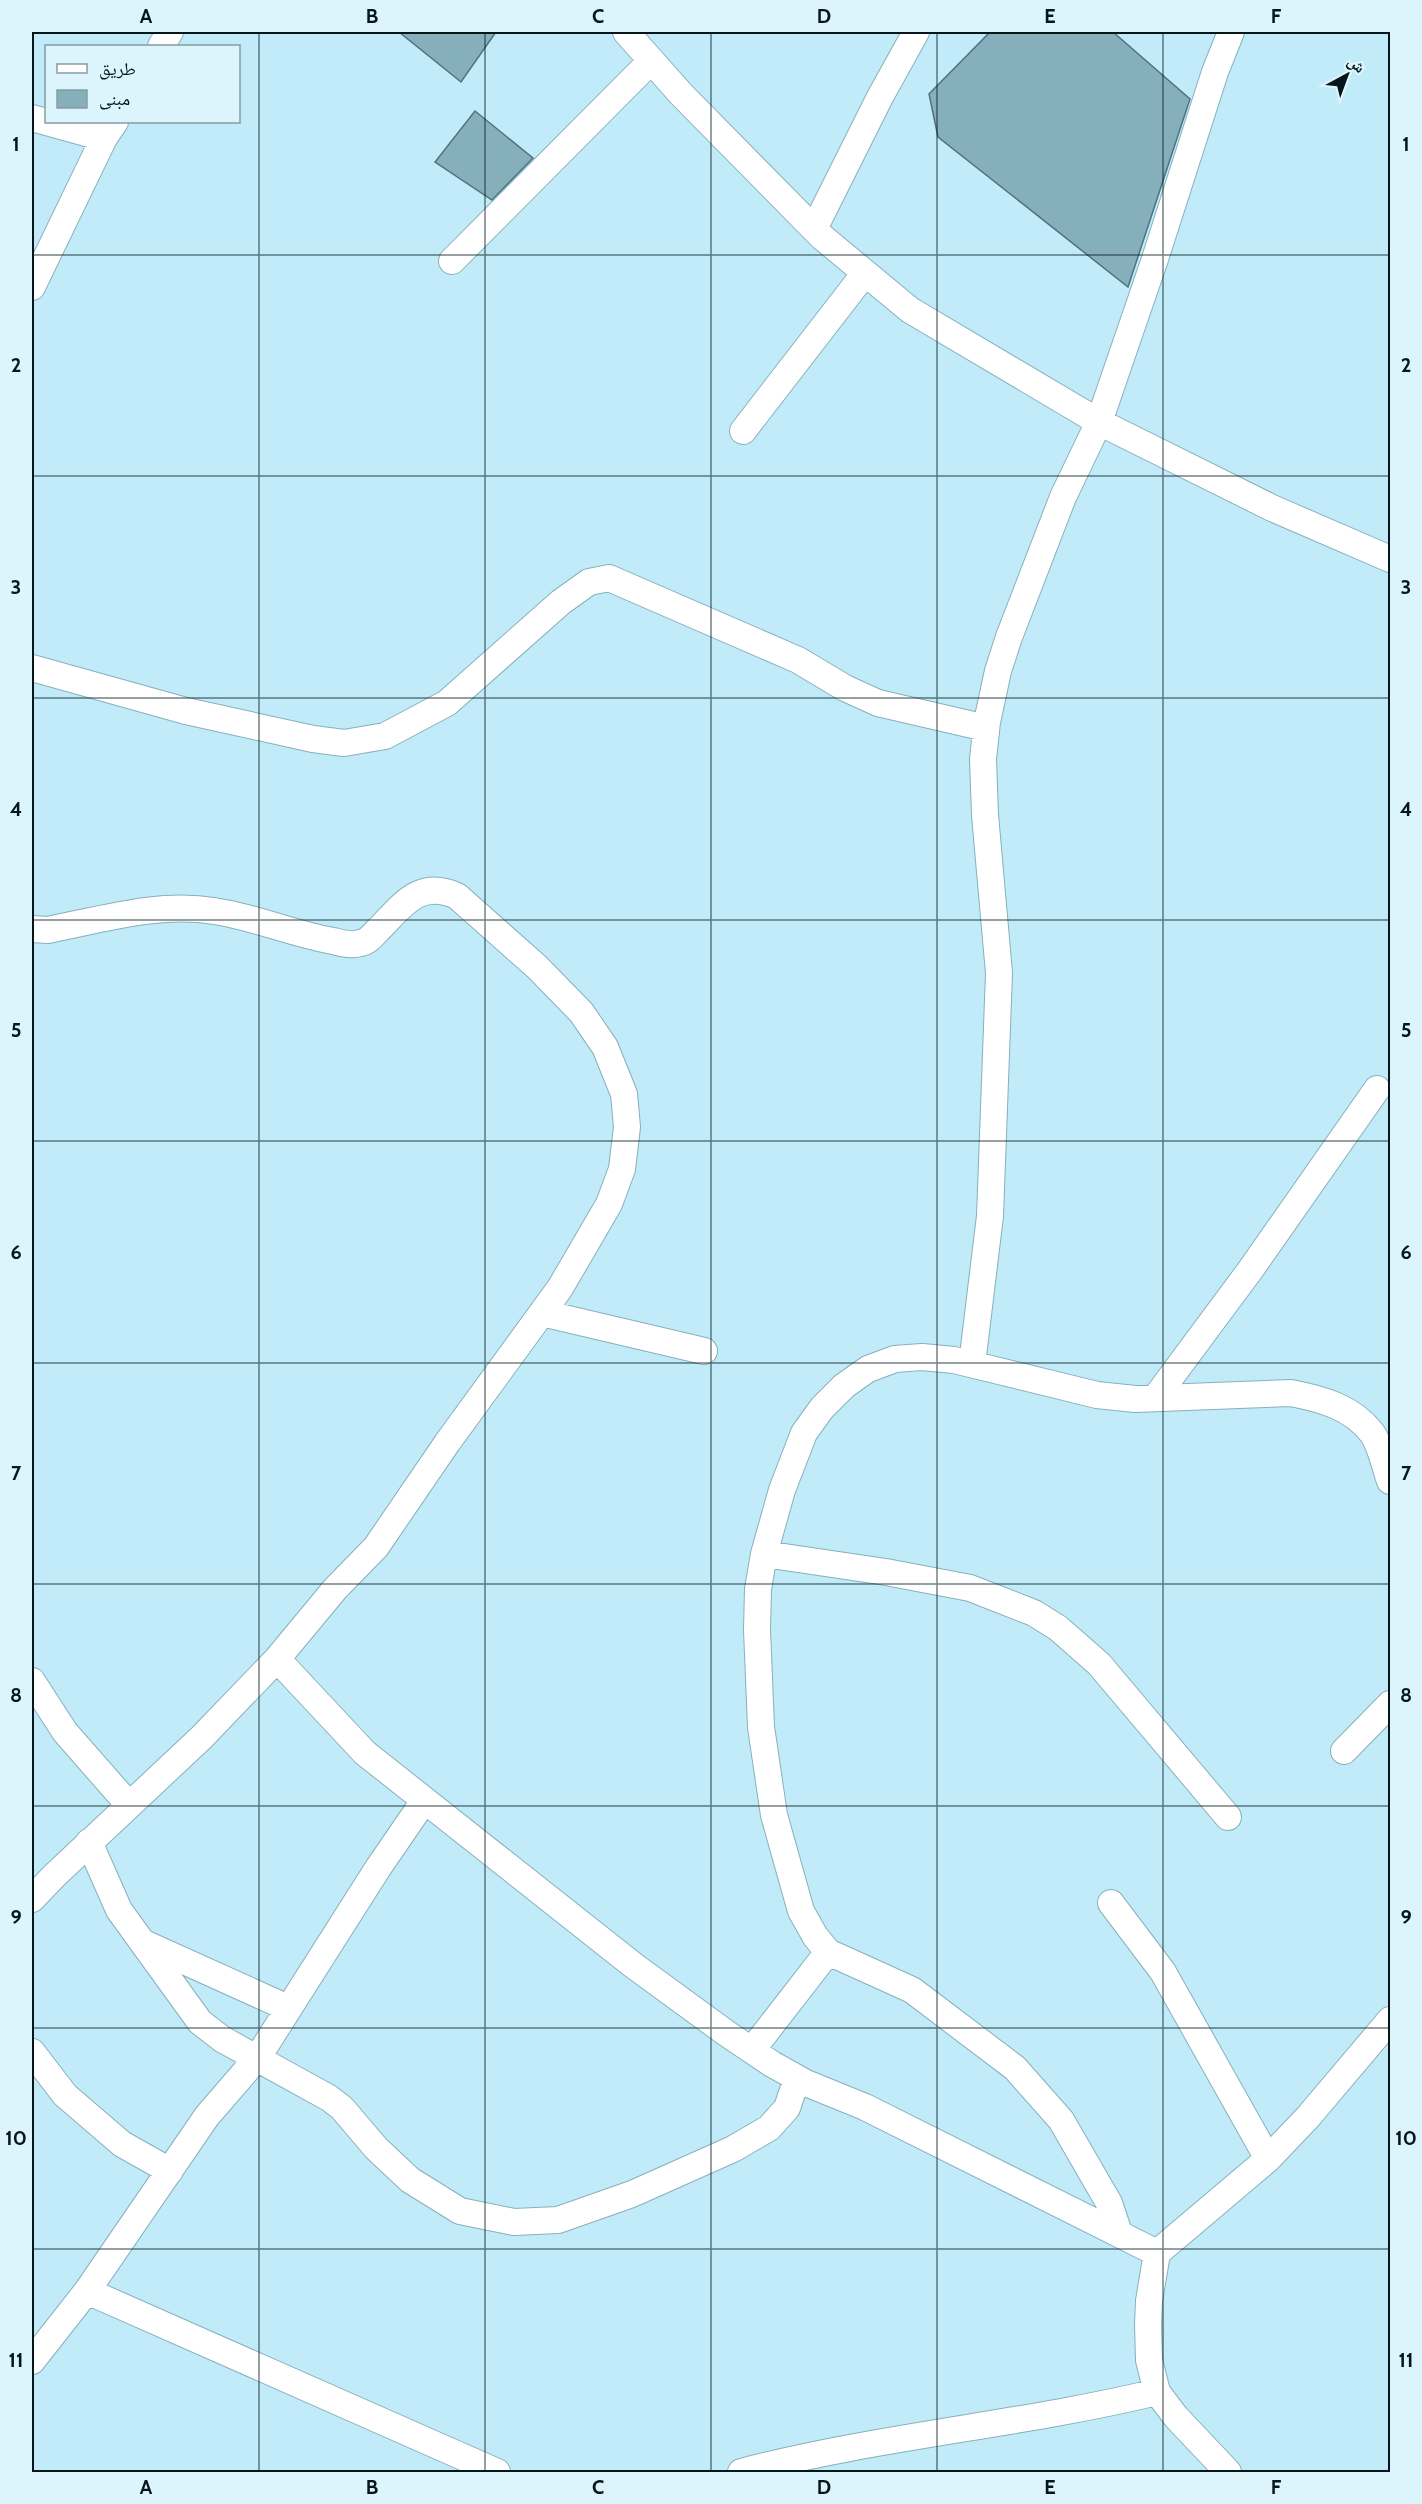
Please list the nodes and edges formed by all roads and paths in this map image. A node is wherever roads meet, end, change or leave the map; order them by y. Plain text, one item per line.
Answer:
1 (170, 32) edge
2 (626, 32) edge
3 (916, 32) edge
4 (1231, 32) edge
5 (162, 45) edge
6 (651, 61) junction
7 (64, 123) edge
8 (110, 130) edge
9 (814, 230) junction
10 (452, 261) dead end
11 (866, 273) junction
12 (32, 287) edge
13 (1099, 422) junction
14 (743, 431) dead end
15 (1390, 559) edge
16 (32, 668) edge
17 (986, 728) junction
18 (32, 929) edge
19 (1377, 1089) dead end
20 (542, 1313) junction
21 (704, 1351) dead end
22 (972, 1364) junction
23 (1156, 1397) junction
24 (1390, 1481) edge
25 (764, 1554) junction
26 (277, 1659) junction
27 (32, 1681) edge
28 (1390, 1704) edge
29 (1344, 1751) dead end
30 (424, 1802) junction
31 (129, 1805) junction
32 (1228, 1818) dead end
33 (89, 1842) junction
34 (32, 1899) edge
35 (1111, 1903) dead end
36 (142, 1942) junction
37 (828, 1953) junction
38 (288, 2008) junction
39 (1390, 2020) edge
40 (752, 2050) junction
41 (32, 2052) edge
42 (258, 2057) junction
43 (797, 2078) junction
44 (1268, 2159) junction
45 (170, 2171) junction
46 (1119, 2233) junction
47 (1157, 2253) junction
48 (87, 2291) junction
49 (32, 2361) edge
50 (1157, 2392) junction
51 (497, 2472) edge
52 (741, 2472) edge
53 (1227, 2472) edge

1 - 5 street
2 - 6 street
3 - 9 street
4 - 13 street
6 - 9 street
6 - 10 street
7 - 8 street
8 - 12 street
9 - 11 street
11 - 13 street
11 - 14 street
13 - 15 street
13 - 17 street
16 - 17 street
17 - 22 street
18 - 20 street
19 - 23 street
20 - 21 street
20 - 26 street
22 - 23 street
22 - 25 street
23 - 24 street
25 - 32 street
25 - 37 street
26 - 30 street
26 - 31 street
27 - 31 street
28 - 29 street
30 - 38 street
30 - 40 street
31 - 33 street
33 - 34 street
33 - 36 street
35 - 44 street
36 - 38 street
36 - 42 street
37 - 40 street
37 - 46 street
38 - 42 street
39 - 44 street
40 - 43 street
41 - 45 street
42 - 43 street
42 - 45 street
43 - 46 street
44 - 47 street
45 - 48 street
46 - 47 street
47 - 50 street
48 - 49 street
48 - 51 street
50 - 52 street
50 - 53 street

